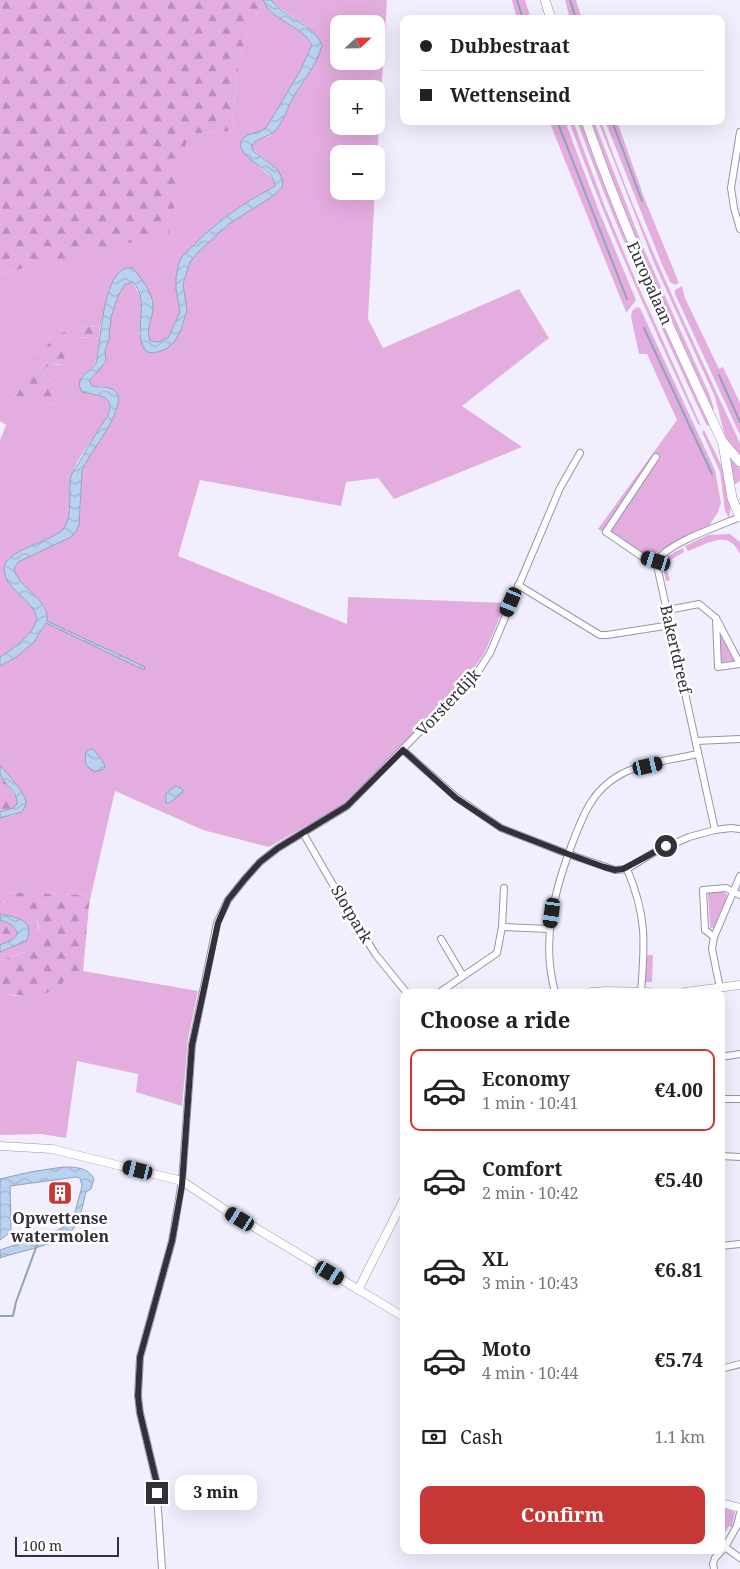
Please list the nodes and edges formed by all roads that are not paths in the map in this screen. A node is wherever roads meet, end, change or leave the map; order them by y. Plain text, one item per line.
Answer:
1 (545, 0) edge
2 (550, 15) edge
3 (588, 125) edge
4 (740, 132) edge
5 (740, 228) edge
6 (722, 441) junction
7 (580, 453) dead end
8 (656, 457) dead end
9 (740, 462) edge
10 (740, 484) edge
11 (732, 498) junction
12 (740, 517) edge
13 (656, 561) junction
14 (518, 585) junction
15 (668, 610) junction
16 (716, 618) junction
17 (671, 625) junction
18 (740, 739) edge
19 (696, 741) junction
20 (403, 750) junction
21 (698, 754) junction
22 (740, 829) edge
23 (715, 830) junction
24 (303, 832) junction
25 (568, 854) junction
26 (627, 868) junction
27 (740, 876) edge
28 (504, 888) dead end
29 (733, 892) junction
30 (740, 895) edge
31 (502, 927) junction
32 (549, 929) junction
33 (714, 937) junction
34 (441, 939) dead end
35 (463, 976) junction
36 (740, 985) edge
37 (720, 988) junction
38 (404, 989) edge
39 (444, 989) edge
40 (553, 989) edge
41 (641, 989) edge
42 (711, 989) edge
43 (740, 1054) edge
44 (725, 1056) edge
45 (740, 1099) edge
46 (725, 1100) edge
47 (0, 1146) edge
48 (725, 1156) edge
49 (740, 1157) edge
50 (182, 1181) junction
51 (400, 1211) edge
52 (740, 1244) edge
53 (725, 1246) edge
54 (358, 1290) junction
55 (400, 1315) edge
56 (740, 1364) edge
57 (725, 1368) edge
58 (725, 1504) edge
59 (740, 1508) edge
60 (740, 1513) edge
61 (725, 1547) joint
62 (719, 1554) edge
63 (740, 1558) edge
64 (162, 1569) edge
65 (714, 1569) edge

1 - 2 main road
3 - 6 main road, Europalaan
4 - 5 street
6 - 9 main road, Europalaan
6 - 11 main road, Europalaan
7 - 14 street, Vorsterdijk
8 - 13 street
10 - 11 main road
11 - 12 main road, Europalaan
12 - 13 street
13 - 15 street, Bakertdreef
14 - 17 street
14 - 20 street, Vorsterdijk
15 - 16 street
15 - 17 street, Bakertdreef
16 - 16 street
17 - 19 street, Bakertdreef
18 - 19 street
19 - 21 street, Bakertdreef
20 - 24 street, Vorsterdijk
20 - 25 street
21 - 23 street, Bakertdreef
21 - 25 street
22 - 23 street
23 - 26 street
24 - 38 street, Slotpark
24 - 50 street, Vorsterdijk
25 - 26 street
25 - 32 street
26 - 41 street
27 - 29 street
28 - 31 street
29 - 30 street
29 - 33 street
29 - 33 street
31 - 32 street
31 - 35 street
32 - 40 street
33 - 37 street
34 - 35 street
35 - 39 street
36 - 37 street
37 - 42 street
43 - 44 street
45 - 46 street
47 - 50 street
48 - 49 street
50 - 54 street
50 - 64 street, Vorsterdijk
51 - 54 street
52 - 53 street
54 - 55 street
56 - 57 street
58 - 59 street
60 - 61 street
61 - 63 street
62 - 65 street

